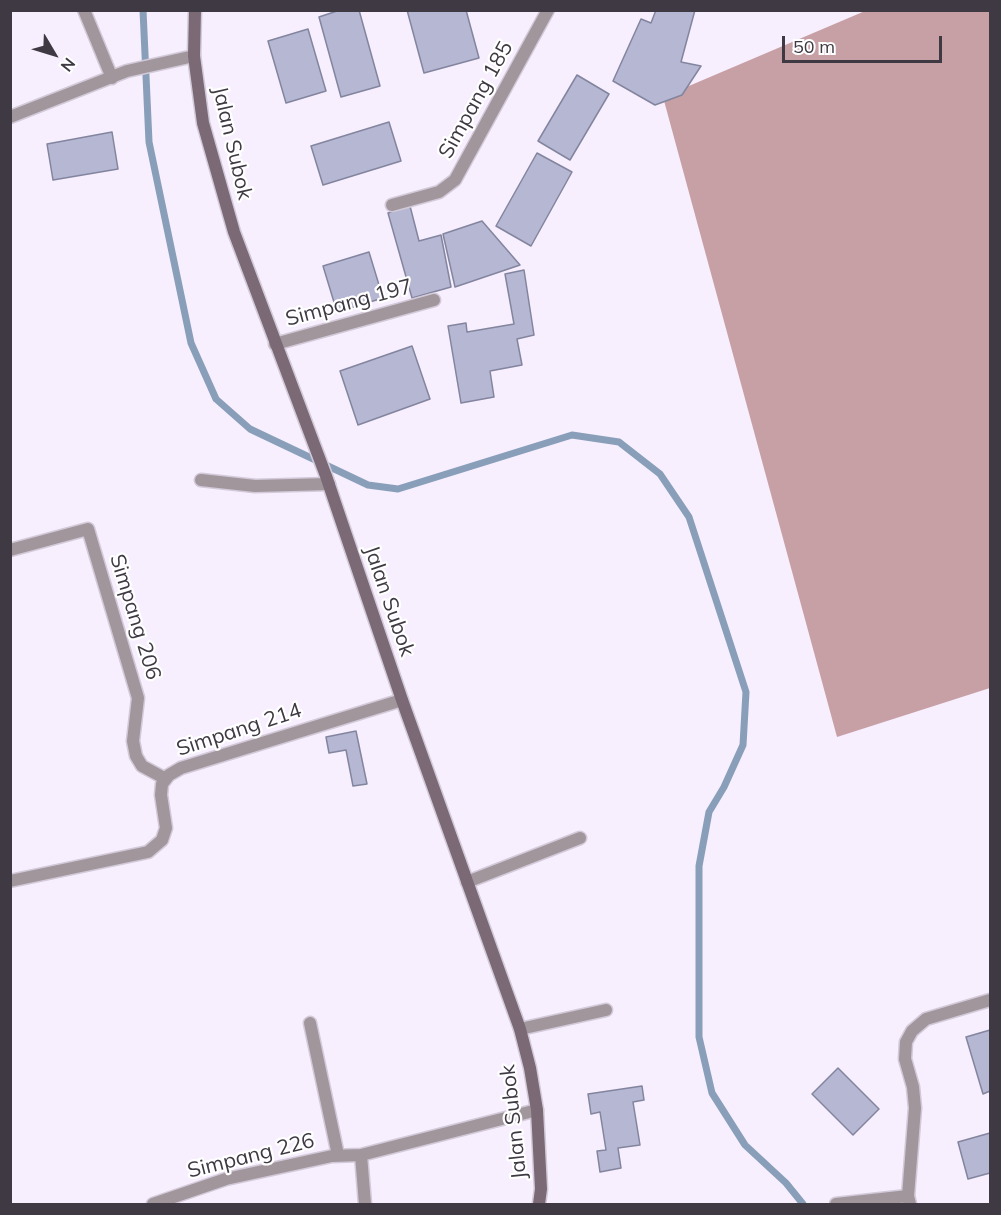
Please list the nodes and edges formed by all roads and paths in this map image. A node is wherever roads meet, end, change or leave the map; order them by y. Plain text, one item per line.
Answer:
1 (84, 10) edge
2 (195, 10) edge
3 (548, 10) edge
4 (194, 56) junction
5 (112, 78) junction
6 (10, 117) edge
7 (392, 205) dead end
8 (434, 300) dead end
9 (275, 344) junction
10 (201, 480) dead end
11 (327, 480) junction
12 (10, 550) edge
13 (402, 699) junction
14 (166, 779) junction
15 (580, 838) dead end
16 (10, 880) edge
17 (467, 882) junction
18 (990, 1000) edge
19 (606, 1010) dead end
20 (310, 1023) dead end
21 (520, 1029) junction
22 (537, 1110) junction
23 (338, 1155) junction
24 (361, 1155) junction
25 (909, 1200) edge
26 (153, 1204) edge
27 (365, 1204) edge
28 (539, 1204) edge
29 (837, 1204) edge

1 - 5 street
2 - 4 main road, Jalan Subok
3 - 7 street, Simpang 185
4 - 5 street
4 - 9 main road, Jalan Subok
5 - 6 street
8 - 9 street, Simpang 197
9 - 11 main road, Jalan Subok
10 - 11 street
11 - 13 main road, Jalan Subok
12 - 14 street, Simpang 206
13 - 14 street, Simpang 214
13 - 17 main road, Jalan Subok
14 - 16 street, Simpang 214
15 - 17 street
17 - 21 main road, Jalan Subok
18 - 25 street
19 - 21 street
20 - 23 street
21 - 22 main road, Jalan Subok
22 - 24 street, Simpang 226
22 - 28 main road, Jalan Subok
23 - 24 street, Simpang 226
23 - 26 street, Simpang 226
24 - 27 street
25 - 29 street

